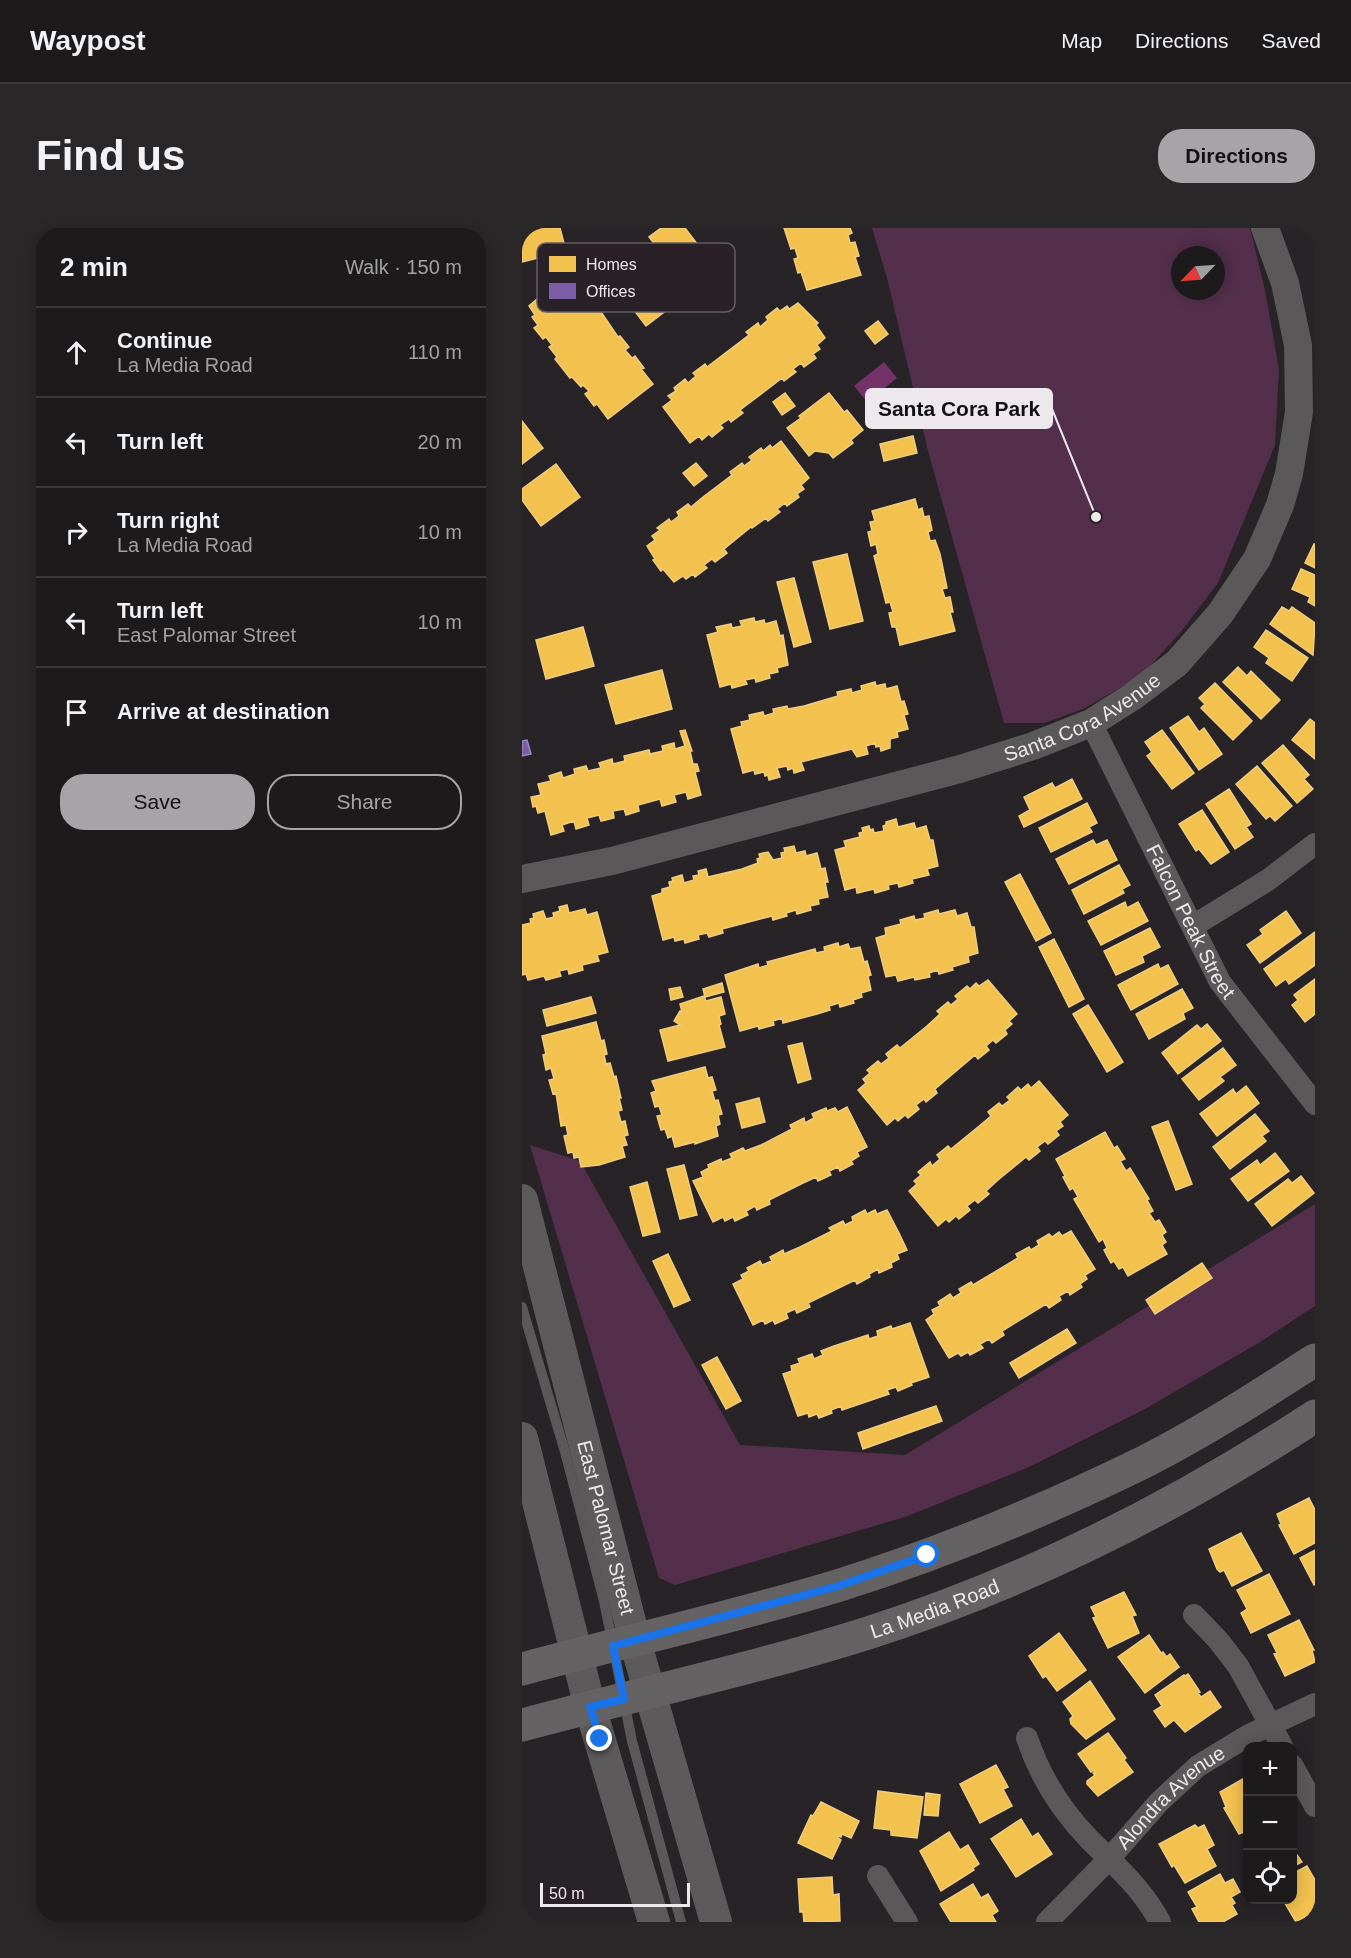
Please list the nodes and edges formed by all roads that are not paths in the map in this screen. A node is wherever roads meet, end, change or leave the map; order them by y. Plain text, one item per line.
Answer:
1 (1265, 228) edge
2 (1091, 723) junction
3 (1315, 844) edge
4 (522, 879) edge
5 (1194, 926) junction
6 (1315, 1104) edge
7 (522, 1200) edge
8 (522, 1307) edge
9 (1315, 1360) edge
10 (1315, 1416) edge
11 (522, 1438) edge
12 (1194, 1615) dead end
13 (624, 1643) junction
14 (577, 1654) junction
15 (522, 1669) edge
16 (637, 1696) junction
17 (1315, 1704) edge
18 (590, 1707) junction
19 (522, 1725) edge
20 (1272, 1726) junction
21 (1027, 1738) dead end
22 (1280, 1742) edge
23 (1297, 1772) edge
24 (1315, 1806) edge
25 (1109, 1859) junction
26 (703, 1876) junction
27 (878, 1876) dead end
28 (654, 1922) edge
29 (681, 1922) edge
30 (705, 1922) edge
31 (717, 1922) edge
32 (907, 1922) edge
33 (1047, 1922) edge
34 (1160, 1922) edge

1 - 2 street, Santa Cora Avenue
2 - 4 street, Santa Cora Avenue
2 - 5 street, Falcon Peak Street
3 - 5 street
5 - 6 street, Falcon Peak Street
7 - 13 main road, East Palomar Street
8 - 13 lane
9 - 13 main road
10 - 16 main road, La Media Road
11 - 14 main road
12 - 20 street
13 - 14 main road
13 - 16 main road, East Palomar Street
14 - 15 main road
14 - 18 main road
16 - 18 main road, La Media Road
16 - 26 main road, East Palomar Street
16 - 29 lane
17 - 20 street, Alondra Avenue
18 - 19 main road, La Media Road
18 - 28 main road
20 - 22 street
20 - 25 street, Alondra Avenue
21 - 25 street
23 - 24 street
25 - 33 street, Alondra Avenue
25 - 34 street
26 - 30 lane
26 - 31 main road, East Palomar Street
27 - 32 street

